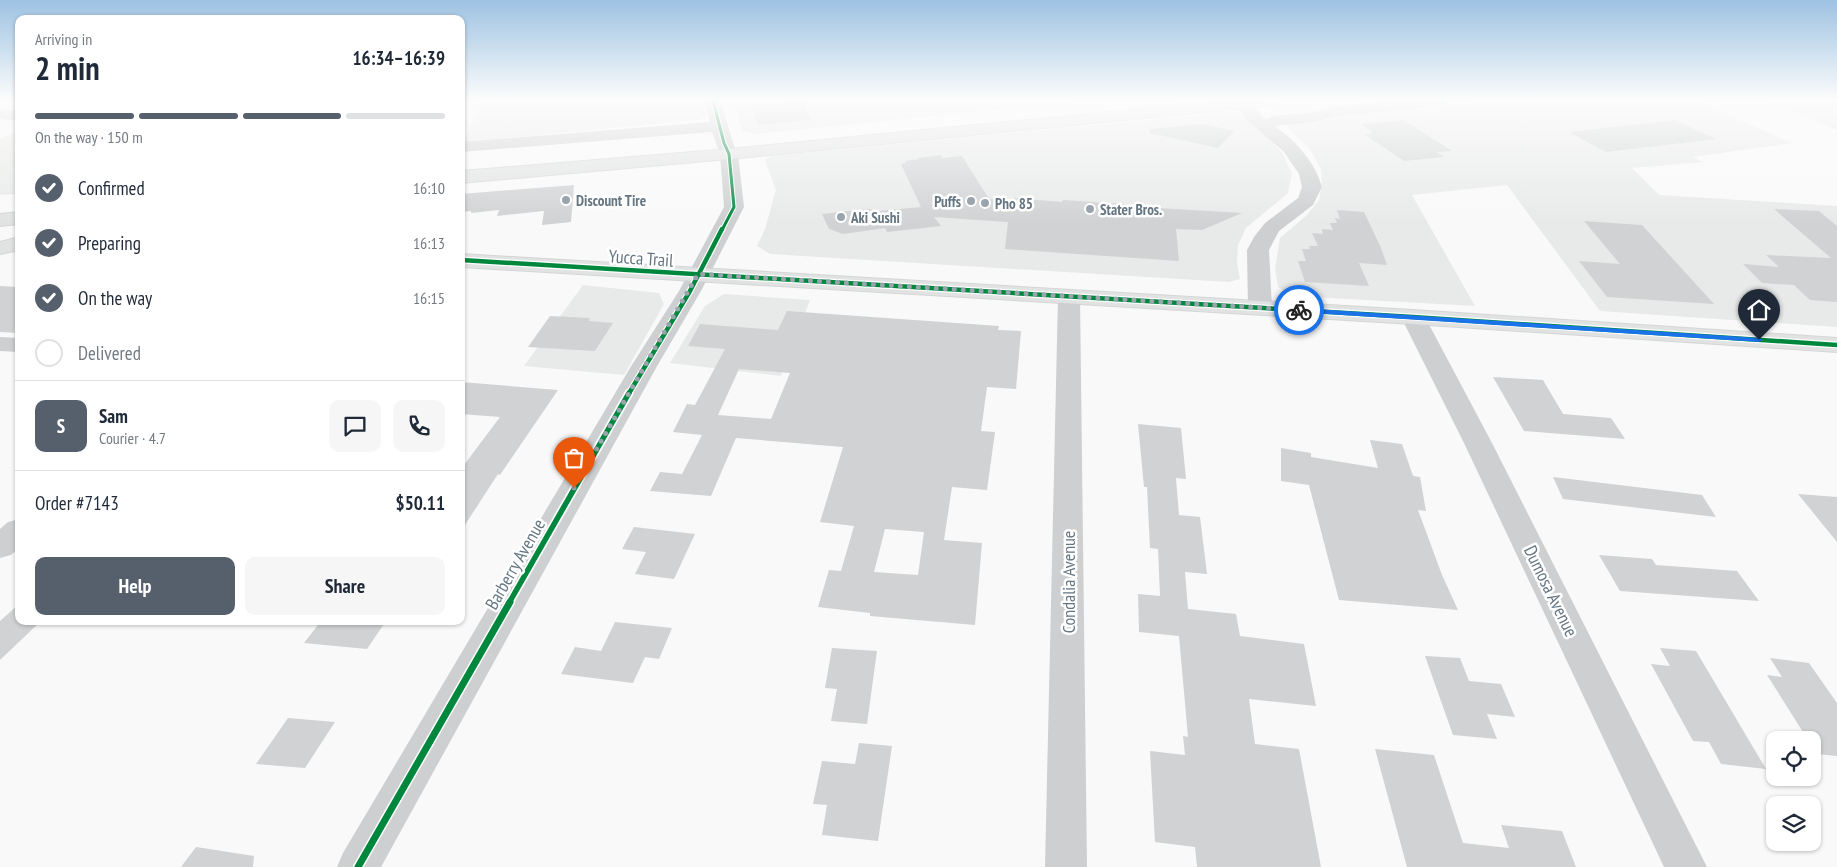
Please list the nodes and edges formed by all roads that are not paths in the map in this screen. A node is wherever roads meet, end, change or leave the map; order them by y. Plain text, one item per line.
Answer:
1 (704, 141) edge
2 (719, 141) edge
3 (721, 141) edge
4 (724, 141) edge
5 (1283, 141) edge
6 (1296, 141) edge
7 (465, 147) edge
8 (465, 166) edge
9 (1308, 172) junction
10 (465, 176) edge
11 (15, 206) edge
12 (0, 208) edge
13 (15, 218) edge
14 (0, 220) edge
15 (15, 244) edge
16 (0, 248) edge
17 (465, 260) edge
18 (698, 274) junction
19 (1068, 296) junction
20 (1260, 308) junction
21 (1413, 317) junction
22 (0, 344) edge
23 (15, 345) edge
24 (1837, 345) edge
25 (15, 533) edge
26 (0, 546) edge
27 (358, 867) edge
28 (1066, 867) edge
29 (1686, 867) edge

1 - 7 street
2 - 8 main road
3 - 10 main road
4 - 18 street, Barberry Avenue
5 - 9 street
6 - 9 street
9 - 20 street
11 - 12 main road
13 - 14 main road
15 - 16 main road
17 - 18 main road, Yucca Trail
18 - 19 main road, Yucca Trail
18 - 27 street, Barberry Avenue
19 - 20 main road, Yucca Trail
19 - 28 street, Condalia Avenue
20 - 21 main road, Yucca Trail
21 - 24 main road, Yucca Trail
21 - 29 street, Dumosa Avenue
22 - 23 street
25 - 26 street

